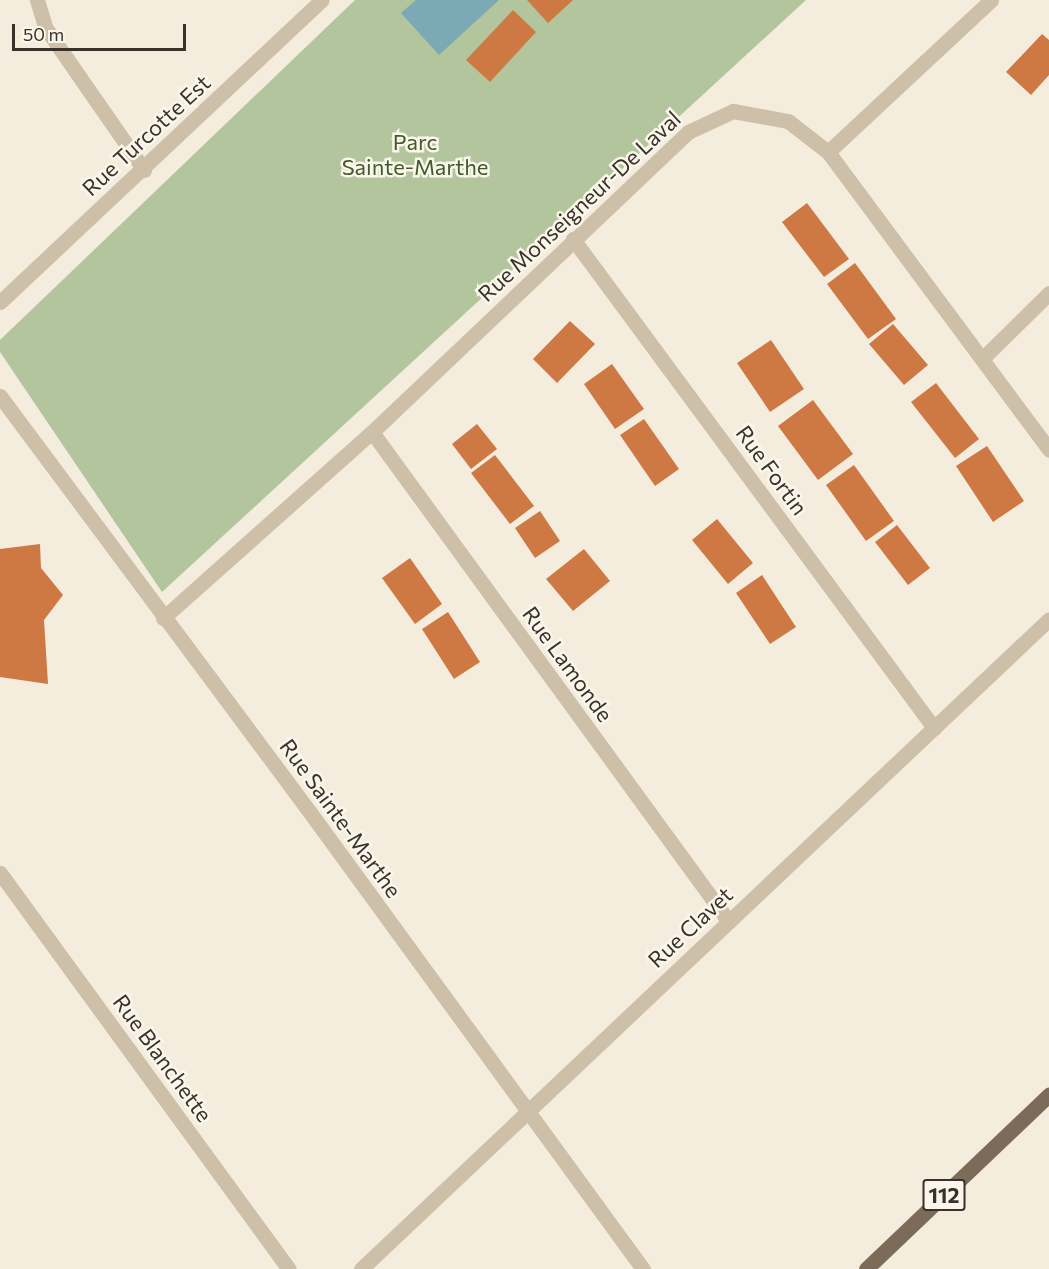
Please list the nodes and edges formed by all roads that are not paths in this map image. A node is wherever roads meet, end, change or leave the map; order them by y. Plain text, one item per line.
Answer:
1 (37, 0) edge
2 (322, 0) edge
3 (991, 0) edge
4 (828, 152) junction
5 (144, 170) junction
6 (573, 239) junction
7 (1049, 293) edge
8 (0, 302) edge
9 (982, 359) junction
10 (0, 396) edge
11 (372, 432) junction
12 (1049, 450) edge
13 (162, 618) junction
14 (1049, 619) edge
15 (934, 728) junction
16 (0, 873) edge
17 (729, 922) junction
18 (1049, 1095) edge
19 (527, 1113) junction
20 (290, 1269) edge
21 (362, 1269) edge
22 (643, 1269) edge
23 (866, 1269) edge

1 - 5 street
2 - 5 street, Rue Turcotte Est
3 - 4 street
4 - 6 street, Rue Monseigneur-De Laval
4 - 9 street, Rue Monseigneur-De Laval
5 - 8 street, Rue Turcotte Est
6 - 11 street, Rue Monseigneur-De Laval
6 - 15 street, Rue Fortin
7 - 9 street
9 - 12 street, Rue Monseigneur-De Laval
10 - 13 street, Rue Sainte-Marthe
11 - 13 street, Rue Monseigneur-De Laval
11 - 17 street, Rue Lamonde
13 - 19 street, Rue Sainte-Marthe
14 - 15 street, Rue Clavet
15 - 17 street, Rue Clavet
16 - 20 street, Rue Blanchette
17 - 19 street, Rue Clavet
18 - 23 main road, 112
19 - 21 street, Rue Clavet
19 - 22 street, Rue Sainte-Marthe

